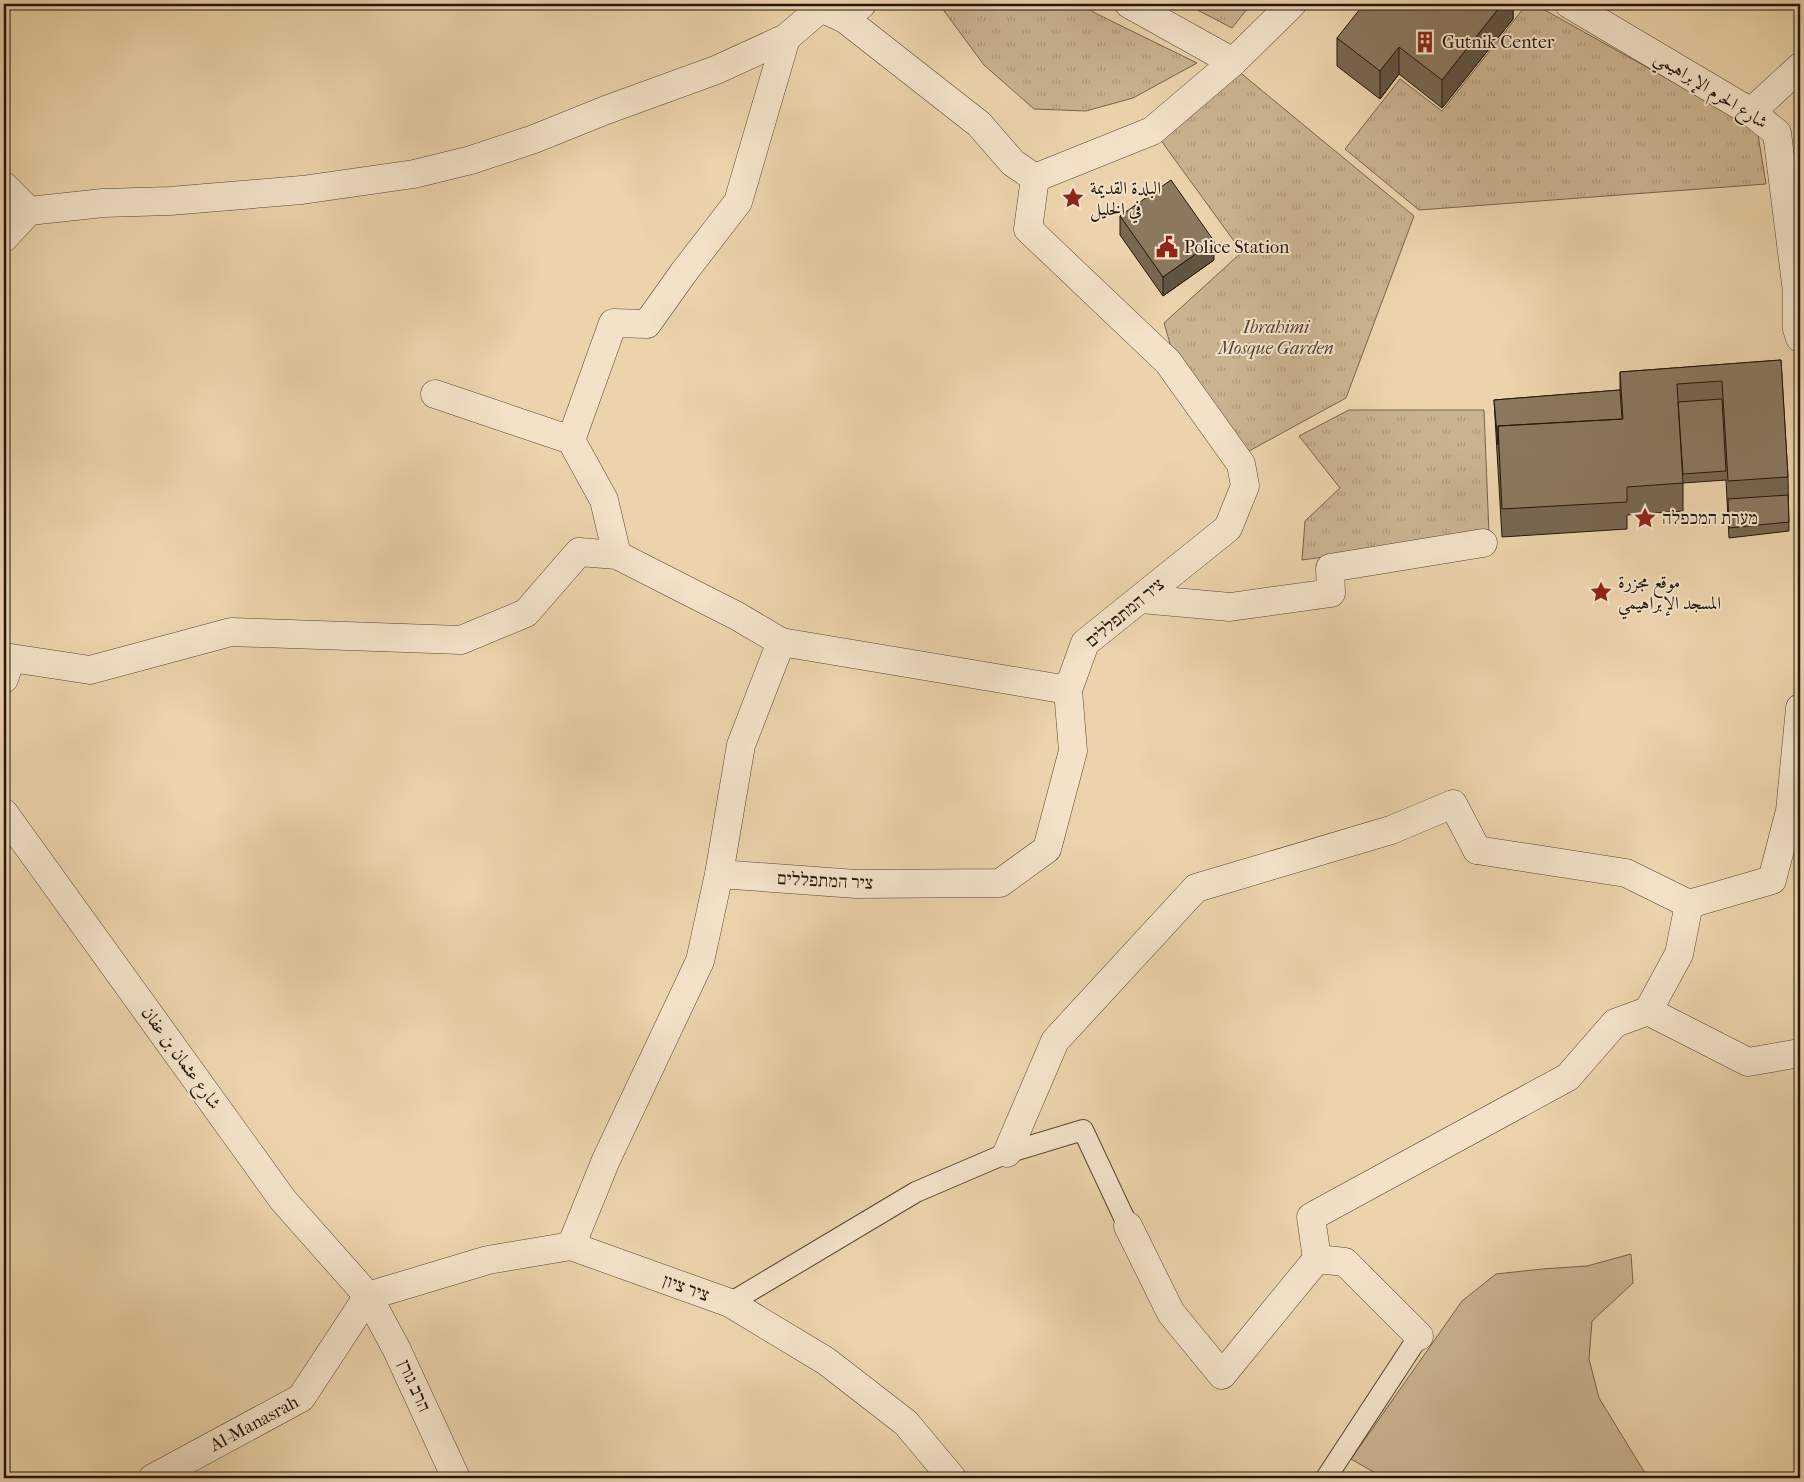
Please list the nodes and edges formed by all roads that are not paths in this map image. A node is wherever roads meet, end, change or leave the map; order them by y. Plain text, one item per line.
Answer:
1 (1129, 4) edge
2 (1292, 4) edge
3 (1569, 4) edge
4 (837, 9) edge
5 (786, 38) junction
6 (1233, 62) junction
7 (1800, 67) edge
8 (1751, 112) junction
9 (1035, 178) junction
10 (4, 186) edge
11 (29, 211) junction
12 (4, 238) edge
13 (1798, 292) edge
14 (1800, 338) edge
15 (435, 394) dead end
16 (571, 440) junction
17 (1483, 543) dead end
18 (617, 554) junction
19 (1141, 599) junction
20 (781, 642) junction
21 (4, 679) edge
22 (1068, 690) junction
23 (1800, 708) edge
24 (4, 813) edge
25 (719, 874) junction
26 (1689, 904) junction
27 (1648, 1011) junction
28 (1800, 1053) edge
29 (1007, 1152) junction
30 (1128, 1226) joint
31 (571, 1246) junction
32 (1317, 1259) junction
33 (368, 1296) junction
34 (730, 1303) junction
35 (1419, 1336) joint
36 (153, 1478) edge
37 (456, 1478) edge
38 (952, 1478) edge
39 (1326, 1478) edge

1 - 6 street
2 - 6 street
3 - 8 street, شارع الحرم الإبراهيمي
4 - 5 street
4 - 9 street
5 - 11 street
5 - 16 street
6 - 9 street
7 - 8 street
8 - 13 street, شارع الحرم الإبراهيمي
9 - 19 street, ציר המתפללים
10 - 11 street
11 - 12 street
13 - 14 street, شارع الحرم الإبراهيمي
15 - 16 street
16 - 18 street
17 - 19 street
18 - 20 street
18 - 21 street
19 - 22 street, ציר המתפללים
20 - 22 street
20 - 25 street
22 - 25 street, ציר המתפללים
23 - 26 street
24 - 33 street, شارع عثمان بن عفان
25 - 31 street
26 - 27 street
26 - 29 street
27 - 28 street
27 - 32 street
29 - 30 lane
29 - 34 lane
30 - 32 street
31 - 33 street, ציר ציון
31 - 34 street, ציר ציון
32 - 35 street
33 - 36 street, Al-Manasrah
33 - 37 street, הרב גורן
34 - 38 street, ציר ציון
35 - 39 lane

